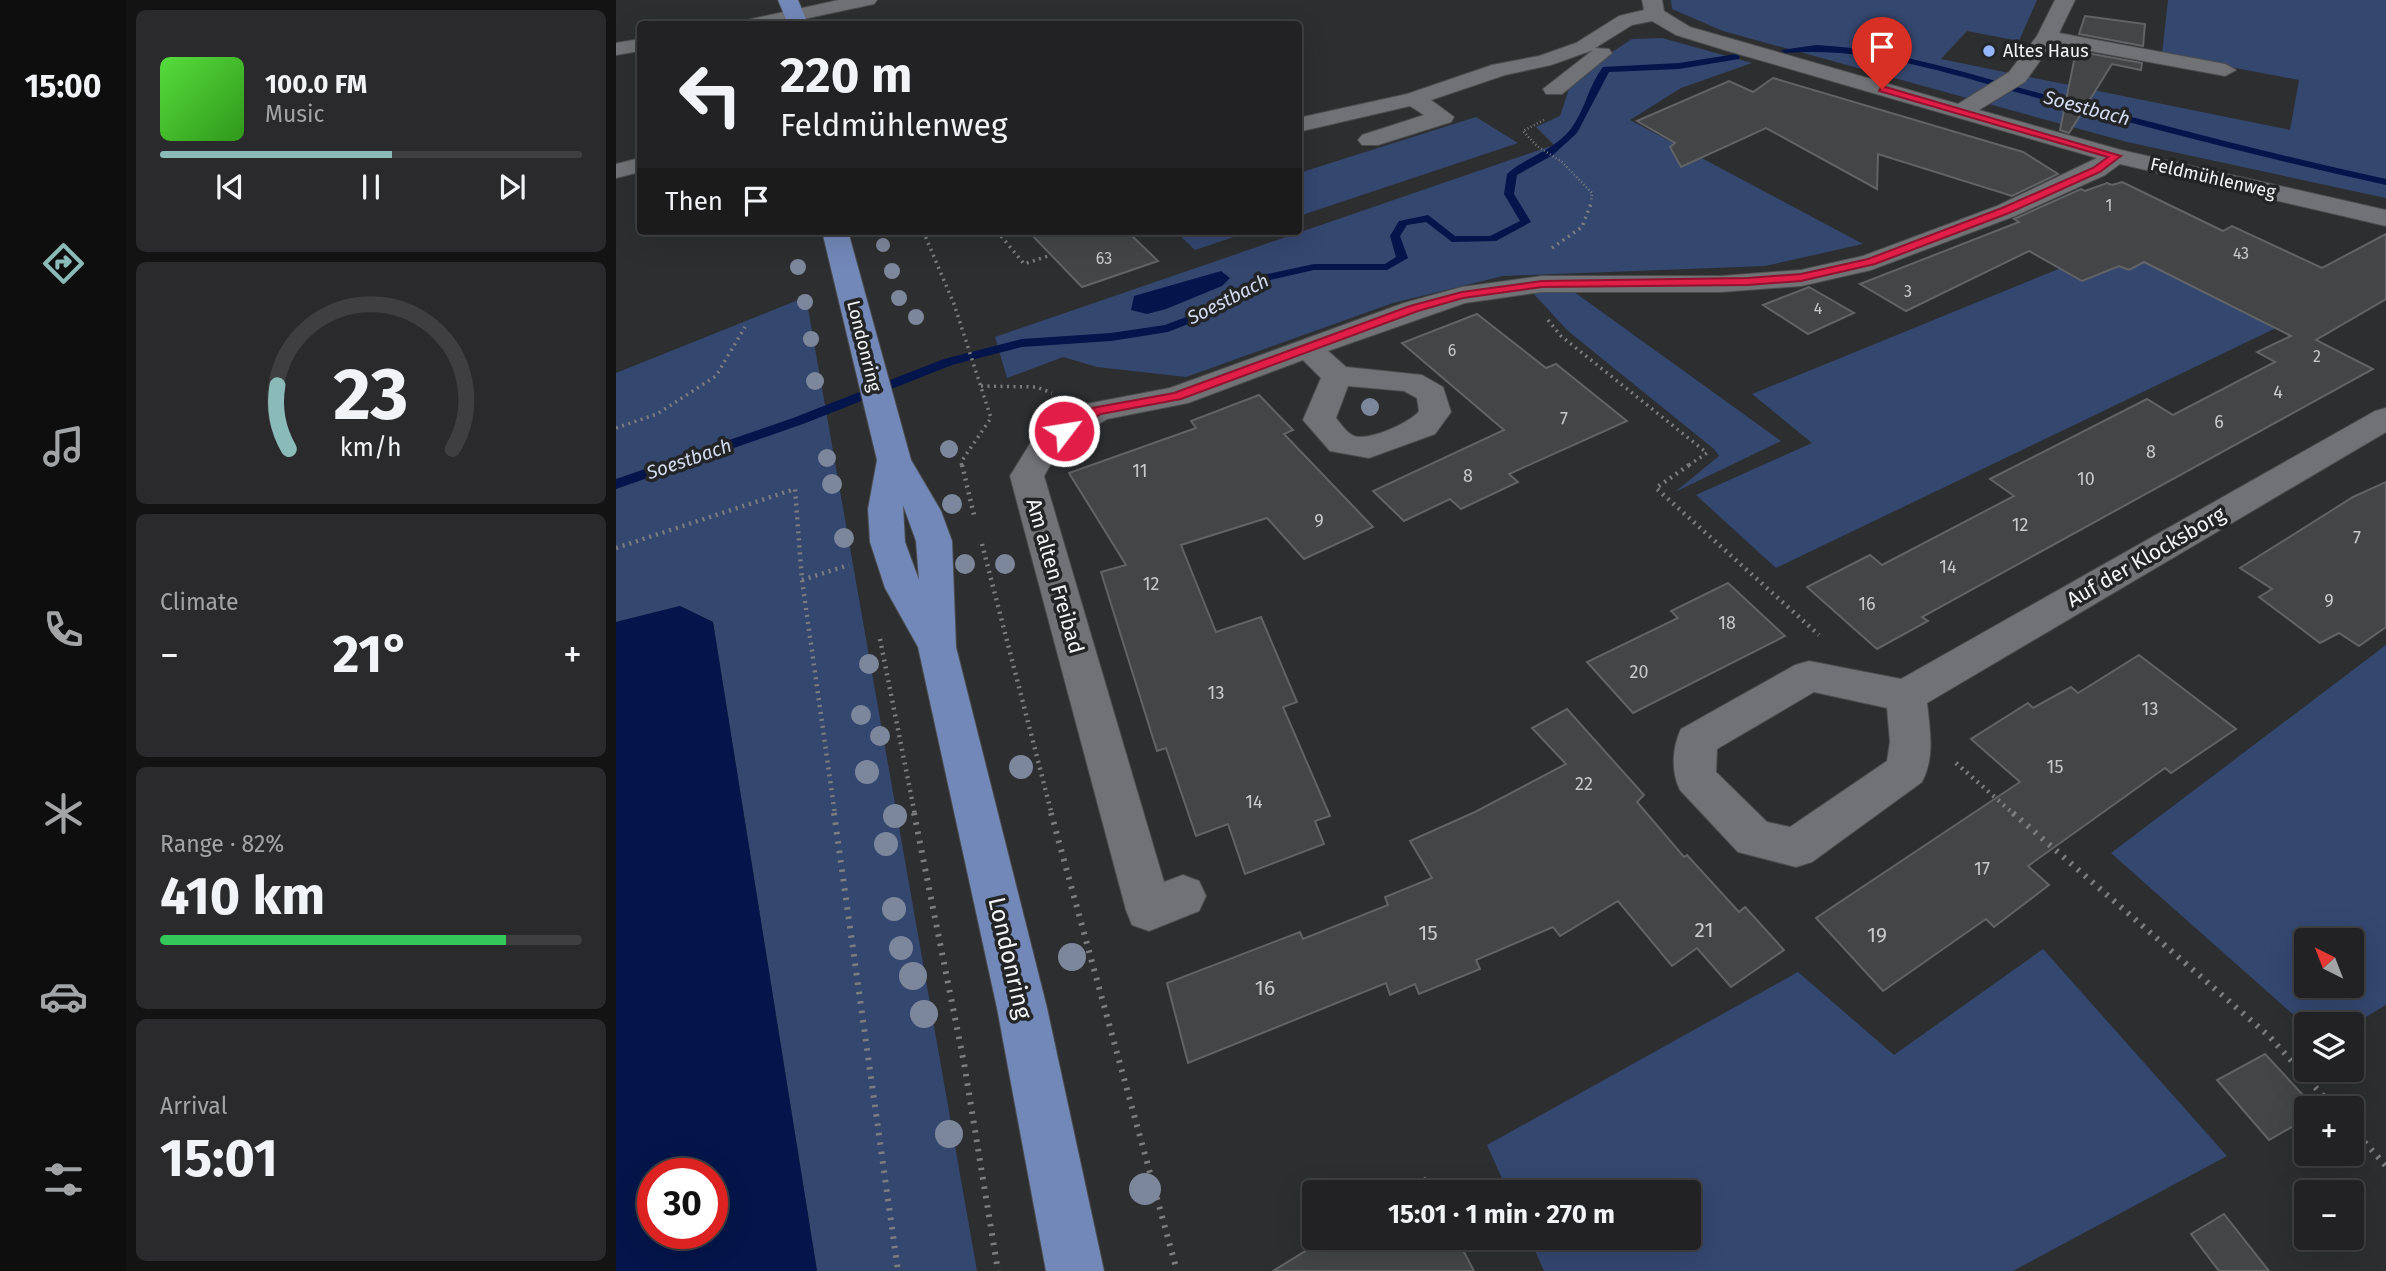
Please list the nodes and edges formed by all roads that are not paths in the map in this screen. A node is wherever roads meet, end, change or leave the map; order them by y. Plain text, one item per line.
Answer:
1 (867, 0) edge
2 (2065, 0) edge
3 (1653, 7) edge
4 (794, 14) edge
5 (766, 21) edge
6 (1683, 31) junction
7 (2047, 37) junction
8 (637, 46) edge
9 (616, 49) edge
10 (2225, 70) dead end
11 (1554, 89) dead end
12 (1413, 99) junction
13 (1961, 112) junction
14 (1302, 124) edge
15 (1370, 140) dead end
16 (2116, 156) junction
17 (637, 166) edge
18 (616, 171) edge
19 (2386, 218) edge
20 (836, 235) edge
21 (1308, 349) junction
22 (1337, 376) dead end
23 (2386, 418) edge
24 (1906, 696) junction
25 (1183, 896) dead end
26 (1075, 1271) edge

1 - 4 street
2 - 7 street
3 - 6 street, Feldmühlenweg
3 - 12 street
4 - 5 street
6 - 11 street
6 - 13 street, Feldmühlenweg
7 - 10 street
7 - 13 street
8 - 9 street
12 - 14 street
12 - 15 street
13 - 16 street, Feldmühlenweg
16 - 19 street, Feldmühlenweg
16 - 21 street, Am alten Freibad
17 - 18 street
20 - 26 main road, Londonring
21 - 22 street
21 - 25 street, Am alten Freibad
23 - 24 street, Auf der Klocksborg
24 - 24 street

